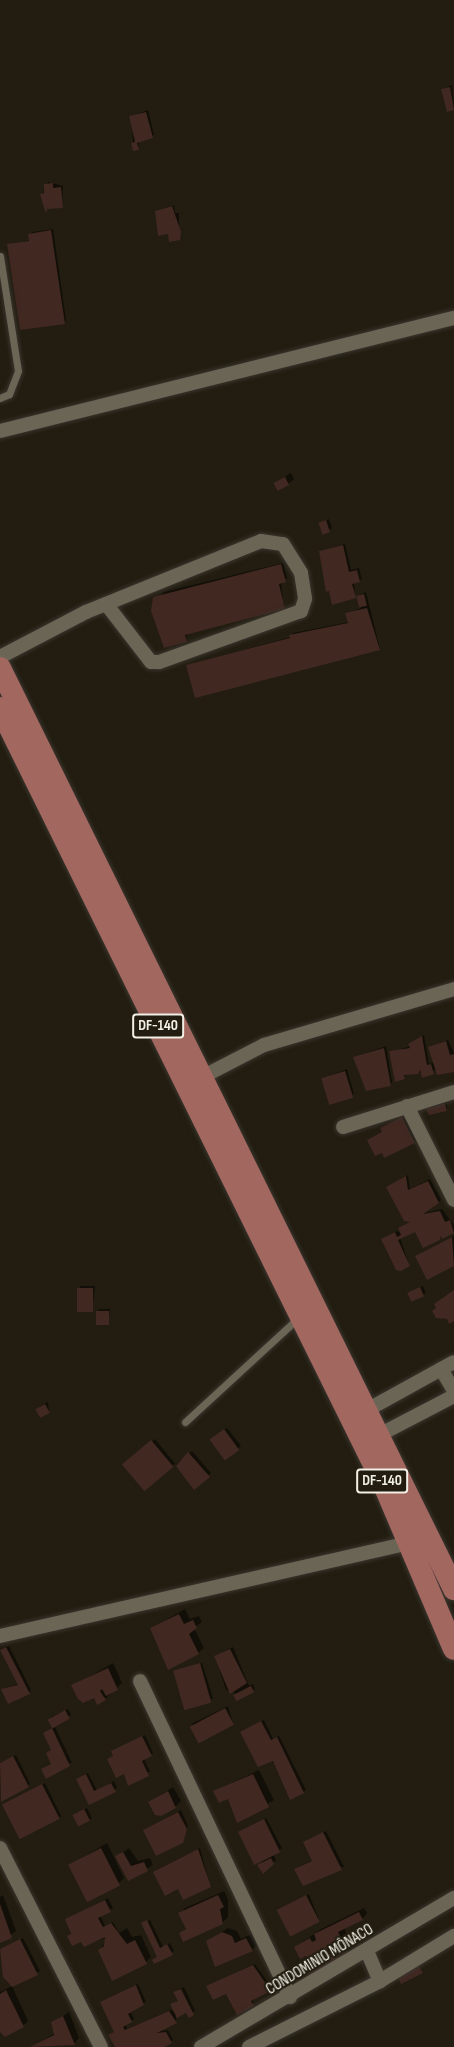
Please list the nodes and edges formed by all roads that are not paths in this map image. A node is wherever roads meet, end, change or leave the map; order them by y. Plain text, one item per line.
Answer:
1 (0, 256) edge
2 (454, 318) edge
3 (0, 398) edge
4 (0, 431) edge
5 (106, 604) junction
6 (0, 657) edge
7 (0, 668) edge
8 (0, 708) edge
9 (454, 989) edge
10 (202, 1077) junction
11 (454, 1092) edge
12 (408, 1106) junction
13 (343, 1127) dead end
14 (454, 1200) edge
15 (298, 1318) junction
16 (454, 1362) edge
17 (441, 1369) junction
18 (454, 1391) edge
19 (454, 1396) edge
20 (367, 1410) junction
21 (185, 1422) dead end
22 (379, 1435) junction
23 (410, 1543) junction
24 (454, 1589) edge
25 (0, 1636) edge
26 (454, 1648) edge
27 (140, 1681) dead end
28 (0, 1848) edge
29 (454, 1898) edge
30 (454, 1936) edge
31 (367, 1951) junction
32 (380, 1981) junction
33 (290, 1997) junction
34 (273, 2008) junction
35 (277, 2032) junction
36 (101, 2047) edge
37 (201, 2047) edge
38 (249, 2047) edge

1 - 3 lane
2 - 4 street
5 - 5 street
5 - 6 street
7 - 10 main road, DF-140
8 - 15 main road, DF-140
9 - 10 street
10 - 20 main road, DF-140
11 - 12 street
12 - 13 street
12 - 14 street
15 - 21 lane
15 - 23 main road, DF-140
16 - 17 street
17 - 18 street
17 - 20 street
19 - 22 street
20 - 22 main road, DF-140
22 - 24 main road, DF-140
23 - 25 street
23 - 26 main road, DF-140
27 - 33 street
28 - 36 street
29 - 31 street, CONDOMINIO MÔNACO
30 - 32 street
31 - 32 street
31 - 33 street, CONDOMINIO MÔNACO
32 - 35 street
33 - 34 street, CONDOMINIO MÔNACO
34 - 35 street
34 - 37 street, CONDOMINIO MÔNACO
35 - 38 street

